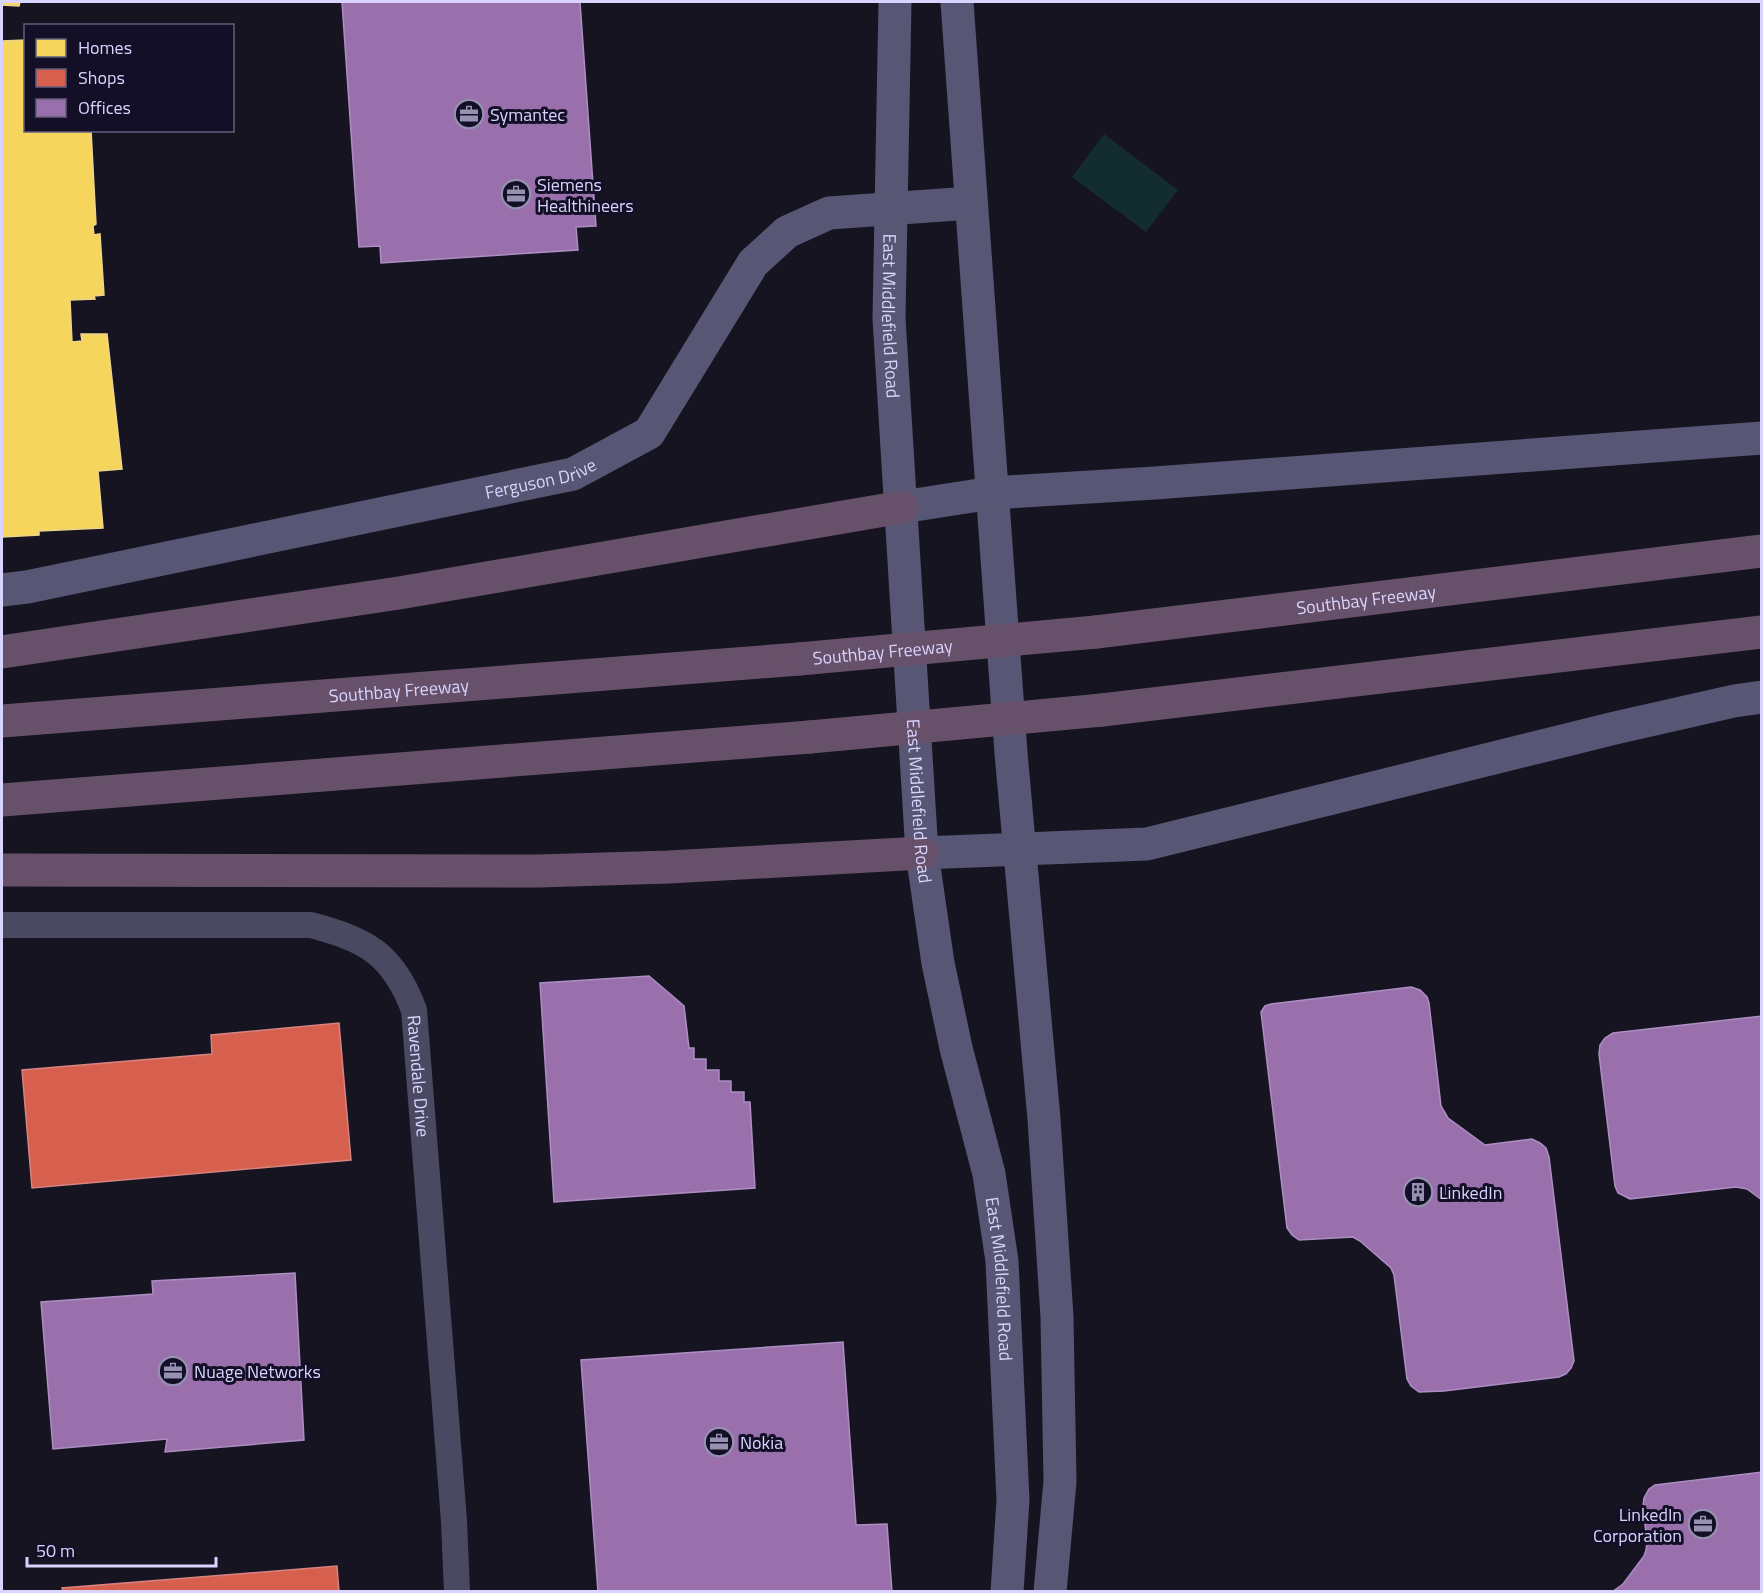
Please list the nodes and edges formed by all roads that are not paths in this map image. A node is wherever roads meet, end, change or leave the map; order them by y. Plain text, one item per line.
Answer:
1 (895, 2) edge
2 (957, 2) edge
3 (971, 203) junction
4 (890, 209) junction
5 (1761, 438) edge
6 (992, 492) junction
7 (902, 507) junction
8 (1761, 551) edge
9 (2, 590) edge
10 (1761, 632) edge
11 (2, 652) edge
12 (1761, 697) edge
13 (2, 722) edge
14 (2, 800) edge
15 (1018, 850) junction
16 (922, 853) junction
17 (2, 870) edge
18 (2, 925) edge
19 (457, 1592) edge
20 (1007, 1592) edge
21 (1050, 1592) edge

1 - 4 main road, East Middlefield Road
2 - 3 main road
3 - 4 main road, Ferguson Drive
3 - 6 main road
4 - 7 main road, East Middlefield Road
4 - 9 main road, Ferguson Drive
5 - 6 main road
6 - 7 main road
6 - 15 main road
7 - 11 highway
7 - 16 main road, East Middlefield Road
8 - 13 highway, Southbay Freeway, bridge
10 - 14 highway, bridge
12 - 15 main road
15 - 16 main road
15 - 21 main road
16 - 17 highway
16 - 20 main road, East Middlefield Road
18 - 19 street, Ravendale Drive

